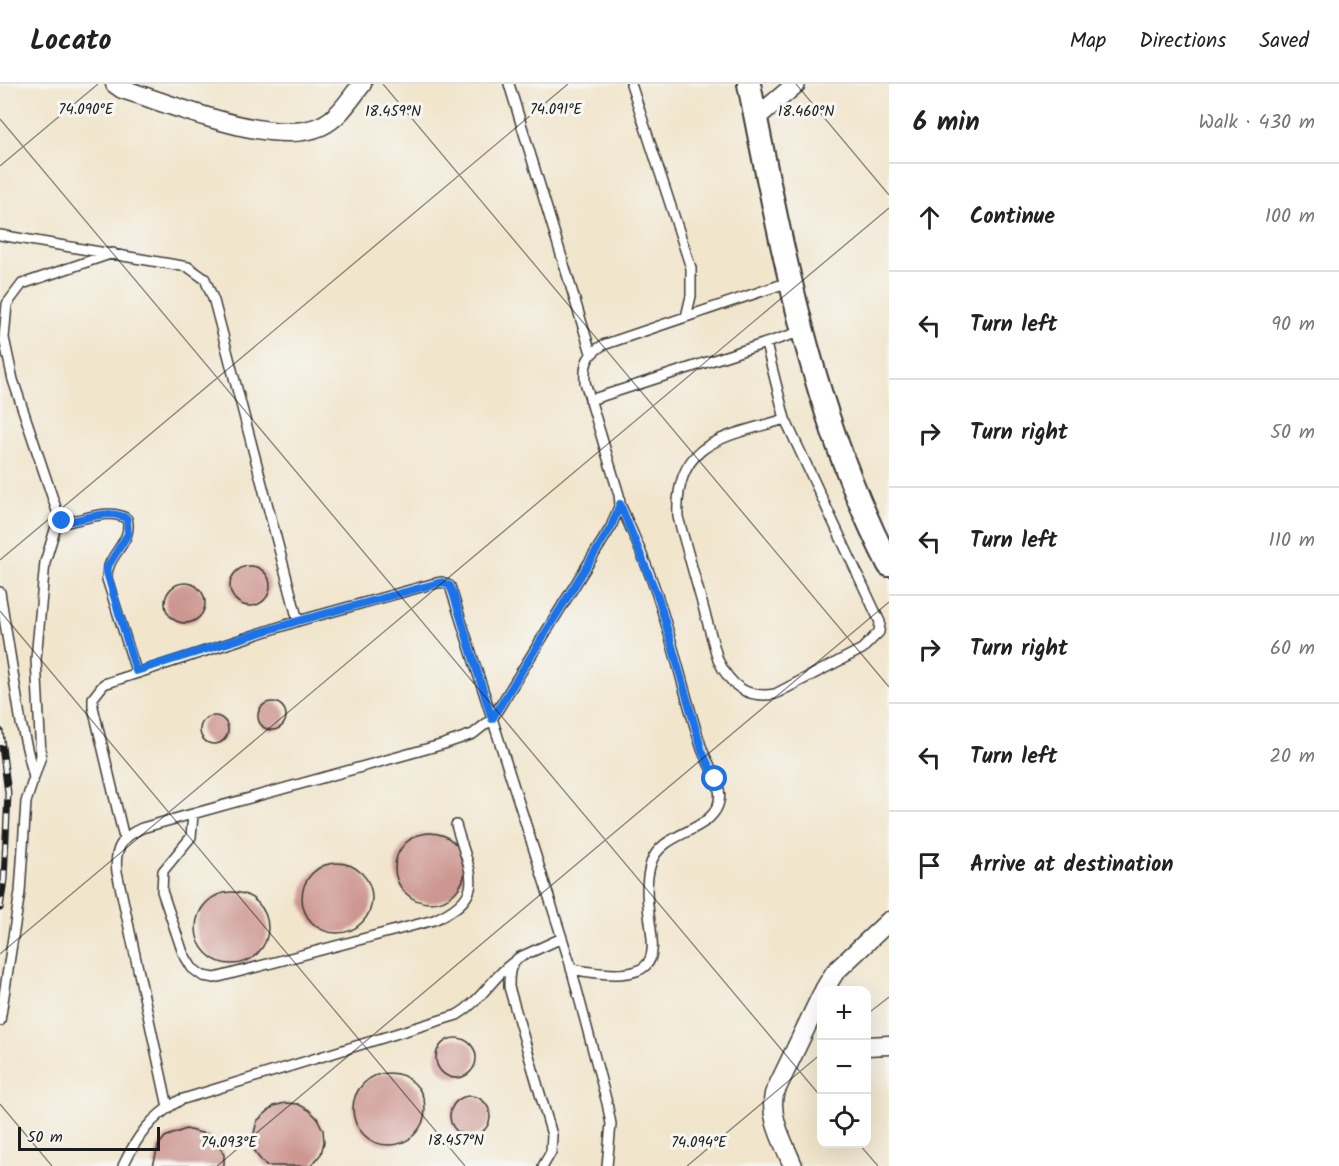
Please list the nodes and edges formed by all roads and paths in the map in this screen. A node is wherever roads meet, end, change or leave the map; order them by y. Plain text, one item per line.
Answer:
1 (115, 84) edge
2 (362, 84) edge
3 (509, 84) edge
4 (631, 84) edge
5 (749, 84) edge
6 (796, 84) edge
7 (756, 118) junction
8 (0, 235) edge
9 (113, 253) junction
10 (789, 282) junction
11 (686, 317) junction
12 (803, 331) junction
13 (766, 344) junction
14 (591, 353) junction
15 (590, 400) junction
16 (785, 419) junction
17 (620, 504) junction
18 (59, 517) junction
19 (889, 566) edge
20 (0, 592) edge
21 (298, 621) junction
22 (136, 671) junction
23 (492, 719) junction
24 (34, 778) junction
25 (193, 815) junction
26 (456, 825) dead end
27 (124, 838) junction
28 (889, 921) edge
29 (562, 939) junction
30 (512, 963) junction
31 (572, 969) junction
32 (827, 986) edge
33 (817, 1004) edge
34 (0, 1021) edge
35 (889, 1045) edge
36 (871, 1046) edge
37 (168, 1107) junction
38 (123, 1166) edge
39 (543, 1166) edge
40 (607, 1166) edge
41 (792, 1166) edge

1 - 2 street
3 - 14 lane
4 - 11 lane
5 - 7 street
6 - 7 street
7 - 10 street
8 - 9 lane
9 - 18 lane
9 - 21 lane
10 - 11 lane
10 - 12 street
11 - 14 lane
12 - 13 lane
12 - 19 street
13 - 15 lane
13 - 16 lane
14 - 15 lane
15 - 17 lane
16 - 16 lane
17 - 23 lane
17 - 31 lane
18 - 22 lane
18 - 24 lane
20 - 24 lane
21 - 22 lane
21 - 23 lane
22 - 27 lane
23 - 25 lane
23 - 29 lane
24 - 34 lane
25 - 26 lane
25 - 27 lane
27 - 37 lane
28 - 32 street
29 - 30 lane
29 - 31 lane
30 - 37 lane
30 - 39 lane
31 - 40 lane
33 - 41 street
35 - 36 street
37 - 38 lane

